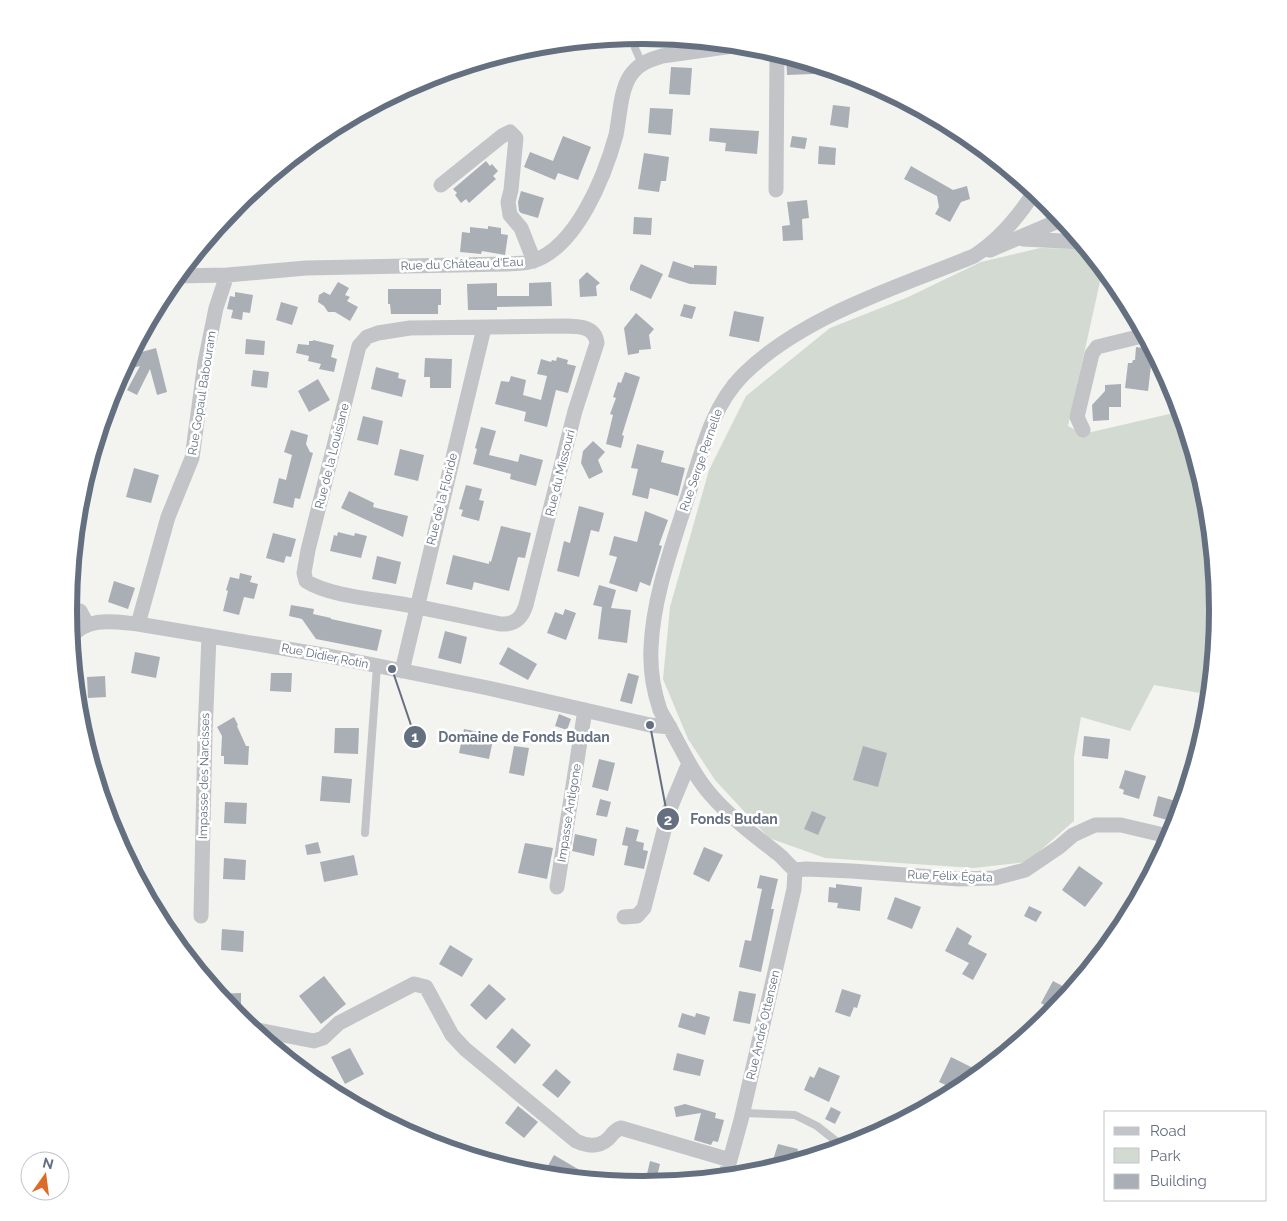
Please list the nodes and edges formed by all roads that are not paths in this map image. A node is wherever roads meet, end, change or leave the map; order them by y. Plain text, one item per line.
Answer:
1 (635, 44) edge
2 (711, 48) edge
3 (777, 60) edge
4 (642, 64) junction
5 (441, 185) dead end
6 (776, 190) dead end
7 (1030, 197) edge
8 (1056, 222) edge
9 (1017, 239) junction
10 (1074, 242) edge
11 (974, 256) junction
12 (534, 261) junction
13 (227, 275) junction
14 (186, 276) edge
15 (484, 328) junction
16 (1139, 337) edge
17 (1082, 430) dead end
18 (416, 606) junction
19 (77, 610) edge
20 (87, 624) junction
21 (138, 624) junction
22 (78, 630) edge
23 (209, 636) junction
24 (377, 666) junction
25 (402, 671) junction
26 (585, 710) junction
27 (670, 727) junction
28 (689, 763) junction
29 (365, 833) dead end
30 (1163, 836) edge
31 (795, 870) junction
32 (557, 887) dead end
33 (200, 916) dead end
34 (624, 917) dead end
35 (264, 1031) edge
36 (743, 1110) junction
37 (836, 1143) edge
38 (730, 1160) junction
39 (727, 1170) edge

1 - 4 lane
2 - 4 street
3 - 6 street
4 - 12 street, Rue du Château d'Eau
5 - 12 street
7 - 11 street, Rue Serge Pernelle
8 - 9 street
9 - 10 street
9 - 11 street
11 - 27 street, Rue Serge Pernelle
12 - 13 street, Rue du Château d'Eau
13 - 14 street, Rue du Château d'Eau
13 - 21 street, Rue Gopaul Babouram
15 - 18 street, Rue de la Floride
15 - 18 street, Rue de la Louisiane
15 - 18 street, Rue du Missouri
16 - 17 street
18 - 25 street, Rue de la Floride
19 - 20 street
20 - 21 street, Rue Didier Rotin
20 - 22 street
21 - 23 street, Rue Didier Rotin
23 - 24 street, Rue Didier Rotin
23 - 33 street, Impasse des Narcisses
24 - 25 street, Rue Didier Rotin
24 - 29 lane
25 - 26 street, Rue Didier Rotin
26 - 27 street, Rue Didier Rotin
26 - 32 street, Impasse Antigone
27 - 28 street, Rue Serge Pernelle
28 - 31 street, Rue Serge Pernelle
28 - 34 street
30 - 31 street, Rue Félix Égata
31 - 36 street, Rue André Ottensen
35 - 38 street
36 - 37 lane
36 - 38 street, Rue André Ottensen
38 - 39 street, Rue André Ottensen

